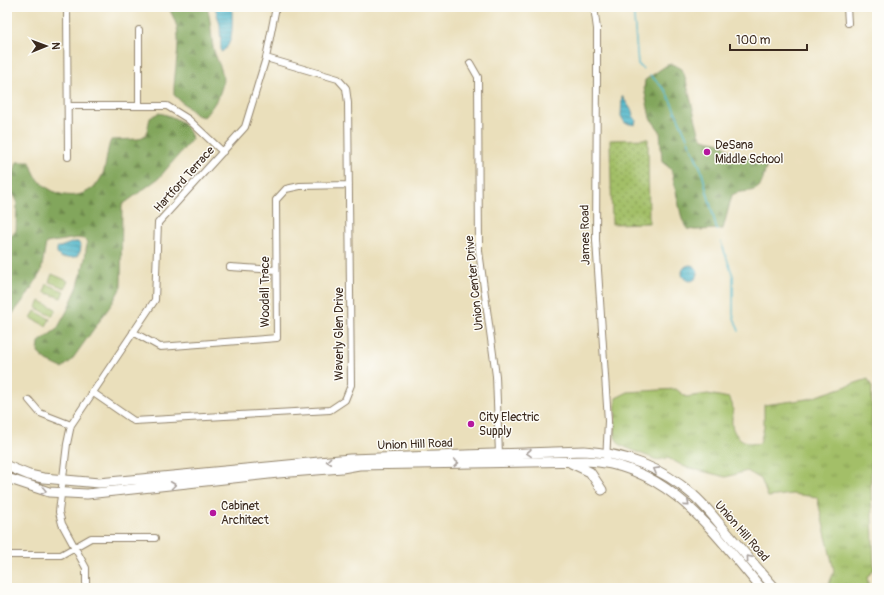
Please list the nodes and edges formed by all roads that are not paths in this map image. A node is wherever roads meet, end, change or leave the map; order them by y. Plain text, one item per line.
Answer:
1 (68, 7) edge
2 (276, 7) edge
3 (594, 7) edge
4 (847, 7) edge
5 (848, 23) dead end
6 (139, 30) dead end
7 (266, 58) junction
8 (470, 63) dead end
9 (139, 104) junction
10 (68, 106) junction
11 (223, 152) junction
12 (68, 157) dead end
13 (349, 185) junction
14 (230, 267) dead end
15 (276, 270) junction
16 (133, 332) junction
17 (92, 392) junction
18 (29, 400) dead end
19 (71, 425) junction
20 (607, 452) junction
21 (499, 454) junction
22 (568, 461) junction
23 (606, 462) junction
24 (7, 466) edge
25 (7, 478) edge
26 (62, 481) junction
27 (602, 490) dead end
28 (60, 494) junction
29 (155, 538) dead end
30 (75, 547) junction
31 (7, 555) edge
32 (86, 588) edge
33 (761, 588) edge
34 (775, 588) edge

1 - 10 street
2 - 7 street, Hartford Terrace
3 - 20 street, James Road
4 - 5 street
6 - 9 street
7 - 11 street, Hartford Terrace
7 - 13 street, Waverly Glen Drive
8 - 21 street, Union Center Drive
9 - 10 street
9 - 11 street
10 - 12 street
11 - 16 street, Hartford Terrace
13 - 15 street, Woodall Trace
13 - 17 street, Waverly Glen Drive
14 - 15 street
15 - 16 street, Woodall Trace
16 - 17 street, Hartford Terrace
17 - 19 street, Hartford Terrace
18 - 19 street
19 - 26 street, Hartford Terrace
20 -> 21 street, Union Hill Road
20 - 23 street, James Road
34 -> 20 street, Union Hill Road
21 -> 26 street, Union Hill Road
22 - 23 street, Union Hill Road
22 - 27 street
28 -> 22 street, Union Hill Road
23 -> 33 street, Union Hill Road
24 - 26 street, Union Hill Road
25 -> 28 street, Union Hill Road
26 - 28 street, Hartford Terrace
28 - 30 street, Hartford Terrace
29 - 30 street
30 - 31 street
30 - 32 street, Hartford Terrace

